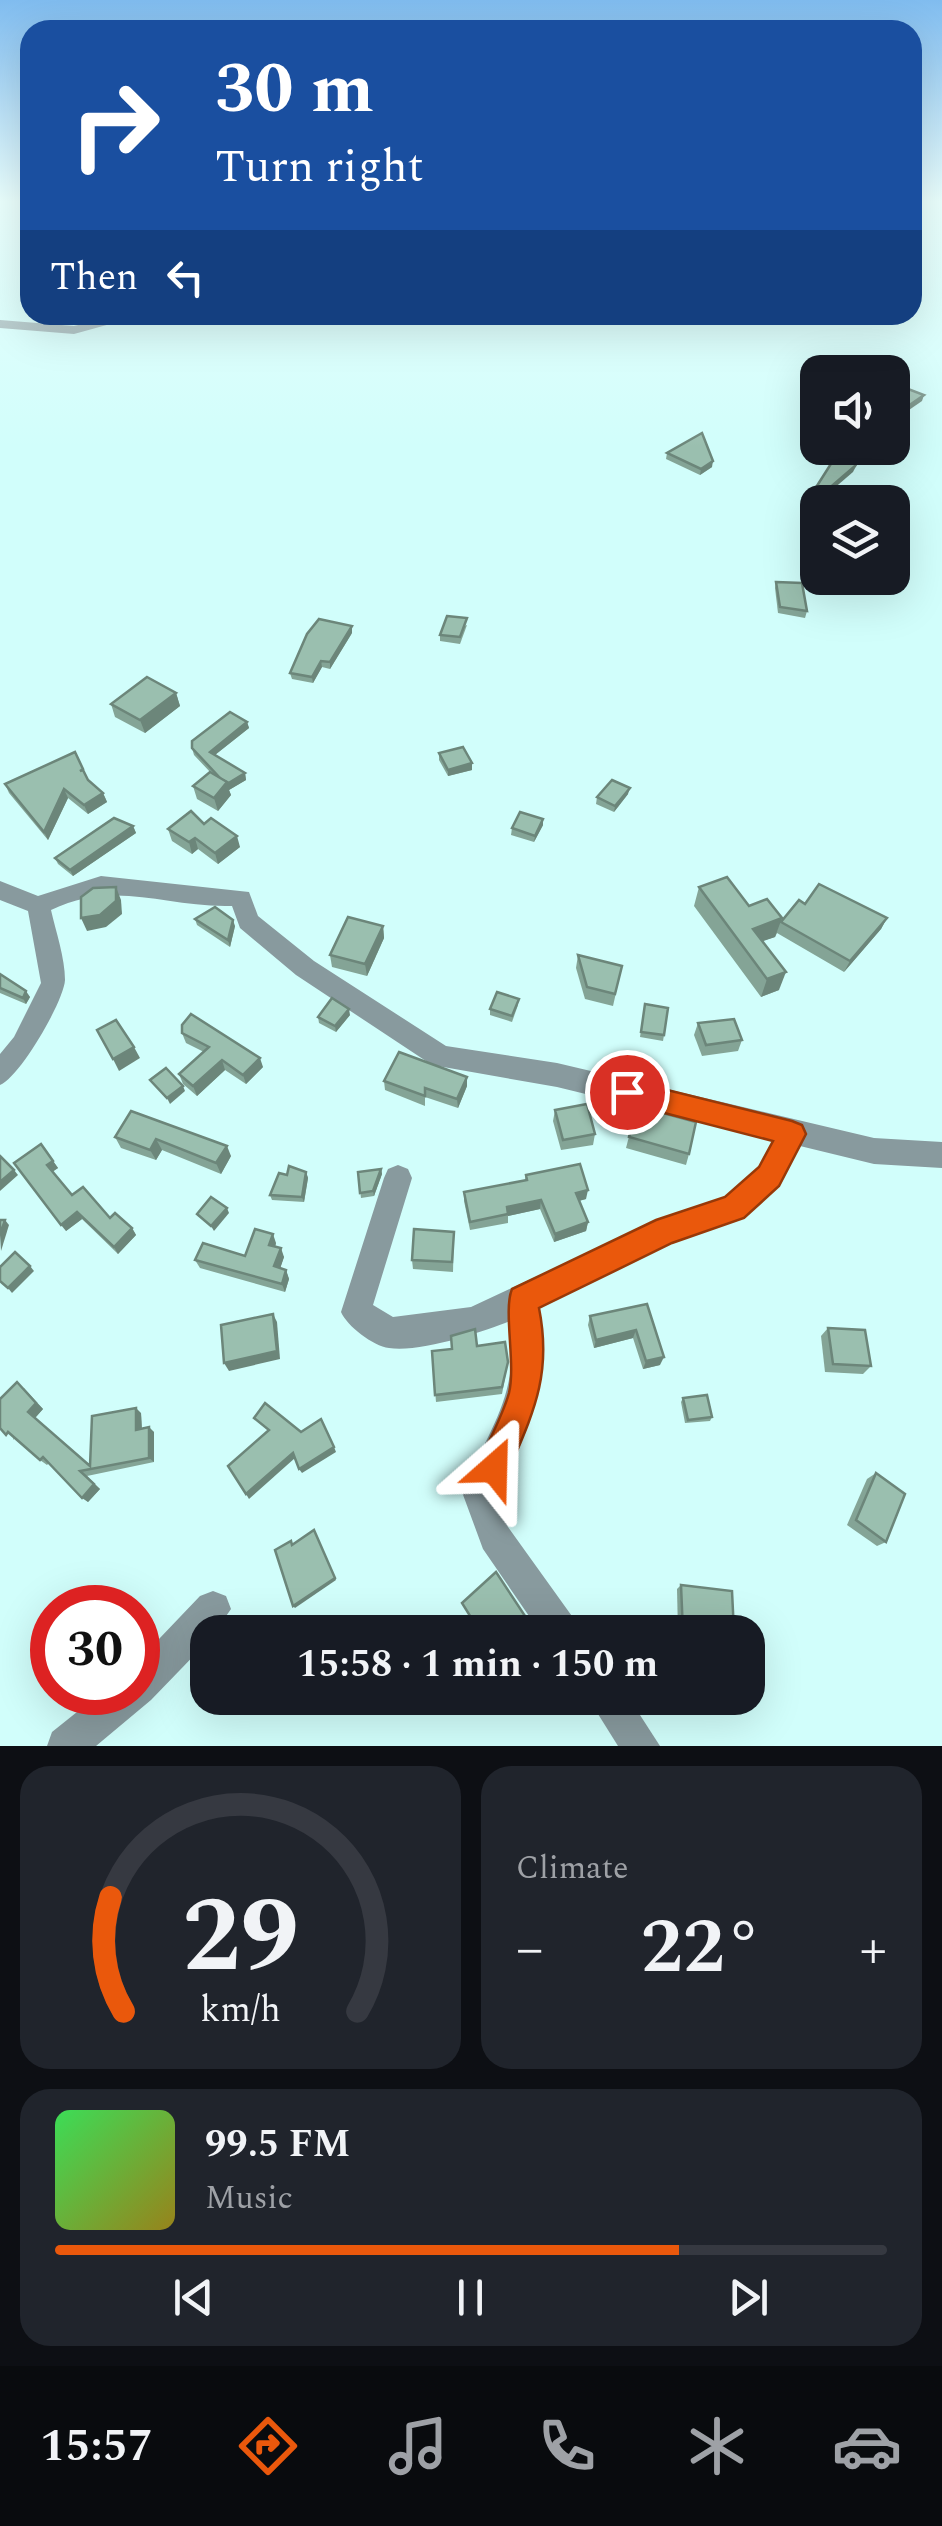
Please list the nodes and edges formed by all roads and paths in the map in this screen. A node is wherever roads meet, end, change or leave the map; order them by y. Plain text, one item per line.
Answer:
1 (0, 324) edge
2 (95, 325) edge
3 (0, 890) edge
4 (39, 906) junction
5 (0, 1073) edge
6 (792, 1134) junction
7 (942, 1156) edge
8 (398, 1178) dead end
9 (522, 1300) junction
10 (213, 1609) dead end
11 (549, 1615) edge
12 (160, 1664) edge
13 (104, 1715) edge
14 (618, 1715) edge
15 (66, 1746) edge
16 (640, 1746) edge

1 - 2 street
3 - 4 street
4 - 5 street
4 - 6 street
6 - 7 street
6 - 9 street
8 - 9 street
9 - 11 street
10 - 12 street
13 - 15 street
14 - 16 street

